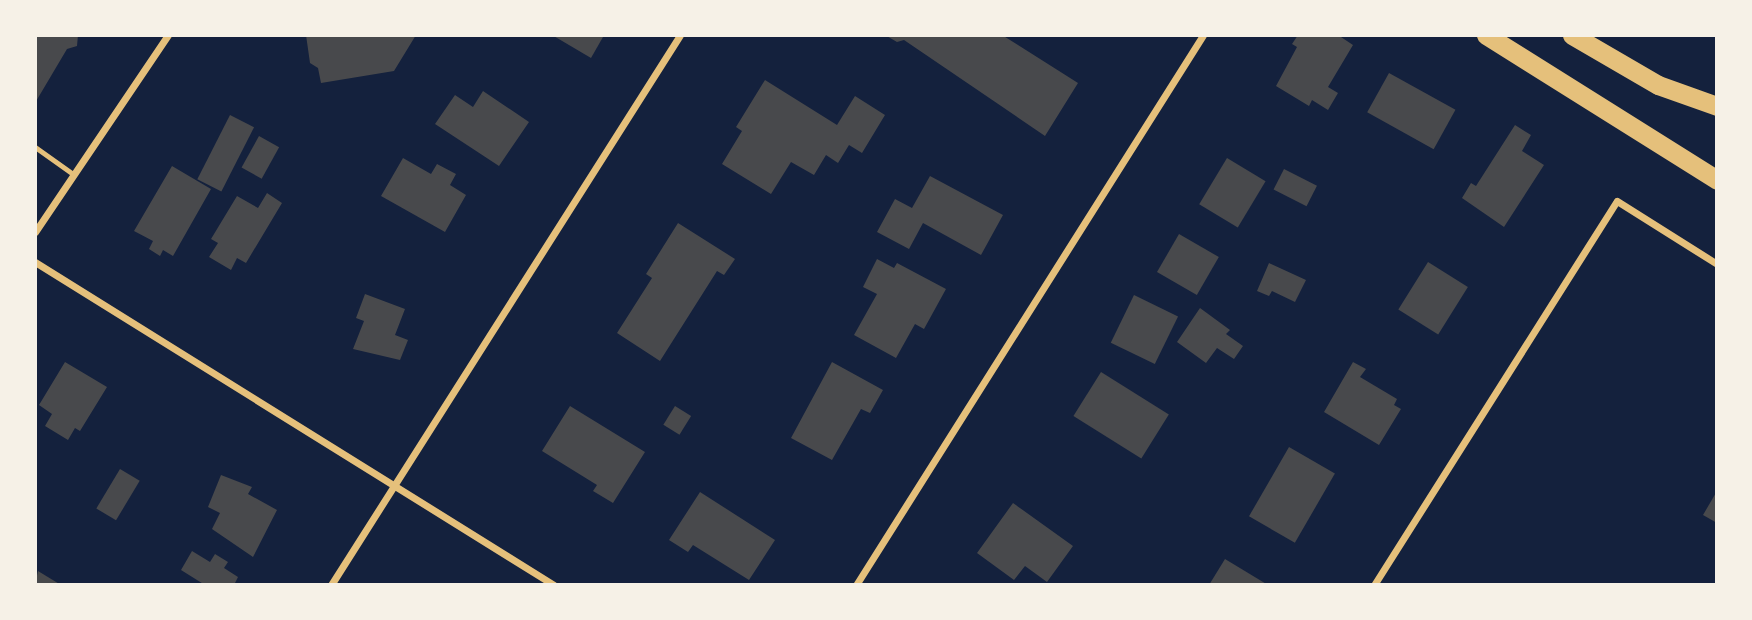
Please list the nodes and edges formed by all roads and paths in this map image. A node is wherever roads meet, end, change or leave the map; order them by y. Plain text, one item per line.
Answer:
1 (680, 35) edge
2 (1203, 35) edge
3 (1486, 35) edge
4 (1572, 35) edge
5 (167, 36) edge
6 (1717, 106) edge
7 (35, 147) edge
8 (73, 174) junction
9 (1717, 180) edge
10 (35, 232) edge
11 (35, 262) edge
12 (1717, 264) edge
13 (394, 485) junction
14 (331, 585) edge
15 (554, 585) edge
16 (856, 585) edge
17 (1374, 585) edge

1 - 13 street
2 - 16 street
3 - 9 highway
4 - 6 highway
5 - 8 street
7 - 8 lane
8 - 10 street
11 - 13 street
12 - 17 street
13 - 14 street
13 - 15 street

